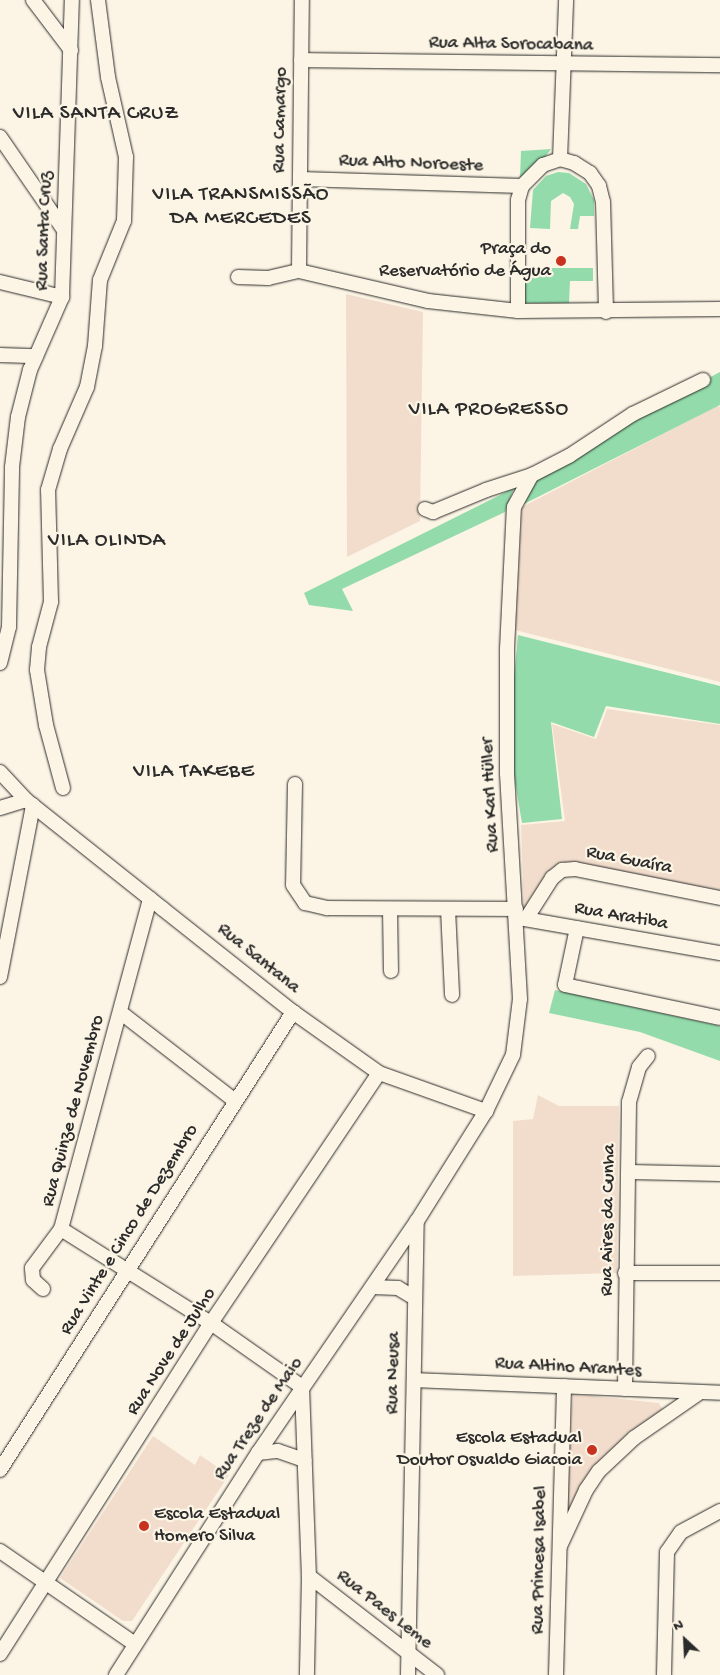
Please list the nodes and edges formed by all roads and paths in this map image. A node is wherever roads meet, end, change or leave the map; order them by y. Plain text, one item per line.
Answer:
1 (33, 0) edge
2 (72, 0) edge
3 (98, 0) edge
4 (302, 0) edge
5 (566, 0) edge
6 (71, 50) junction
7 (301, 60) junction
8 (565, 64) junction
9 (720, 65) edge
10 (0, 137) edge
11 (560, 159) junction
12 (300, 179) junction
13 (522, 186) junction
14 (64, 230) junction
15 (299, 271) junction
16 (238, 277) dead end
17 (0, 282) edge
18 (62, 297) junction
19 (720, 309) edge
20 (518, 311) junction
21 (606, 312) junction
22 (0, 354) edge
23 (36, 356) junction
24 (703, 380) dead end
25 (532, 475) junction
26 (425, 509) dead end
27 (0, 663) edge
28 (0, 772) edge
29 (295, 784) dead end
30 (63, 788) dead end
31 (29, 803) junction
32 (0, 808) edge
33 (720, 898) edge
34 (150, 899) junction
35 (390, 909) junction
36 (448, 909) junction
37 (519, 915) junction
38 (576, 928) junction
39 (720, 953) edge
40 (391, 972) dead end
41 (0, 977) edge
42 (452, 995) dead end
43 (120, 1012) junction
44 (293, 1012) junction
45 (720, 1018) edge
46 (648, 1056) dead end
47 (379, 1073) junction
48 (234, 1100) junction
49 (486, 1111) junction
50 (630, 1172) junction
51 (720, 1174) edge
52 (417, 1221) junction
53 (61, 1229) junction
54 (128, 1270) junction
55 (625, 1272) junction
56 (720, 1274) edge
57 (372, 1287) junction
58 (43, 1289) dead end
59 (413, 1298) junction
60 (212, 1324) junction
61 (414, 1380) junction
62 (564, 1386) junction
63 (302, 1387) junction
64 (625, 1389) junction
65 (699, 1393) junction
66 (720, 1393) edge
67 (258, 1453) junction
68 (304, 1460) junction
69 (0, 1470) edge
70 (720, 1511) edge
71 (0, 1551) edge
72 (557, 1553) junction
73 (308, 1576) junction
74 (46, 1583) junction
75 (135, 1644) junction
76 (408, 1652) junction
77 (0, 1654) edge
78 (116, 1675) edge
79 (307, 1675) edge
80 (408, 1675) edge
81 (437, 1675) edge
82 (556, 1675) edge
83 (664, 1675) edge

1 - 6 street
2 - 6 street, Rua Santa Cruz
3 - 30 street
4 - 7 street, Rua Camargo
5 - 8 street
6 - 14 street, Rua Santa Cruz
7 - 8 street, Rua Alta Sorocabana
7 - 12 street, Rua Camargo
8 - 9 street, Rua Alta Sorocabana
8 - 11 street
10 - 14 street
11 - 13 street
11 - 21 street
12 - 13 street, Rua Alto Noroeste
12 - 15 street, Rua Camargo
13 - 20 street
14 - 18 street, Rua Santa Cruz
15 - 16 street
15 - 20 street
17 - 18 street
18 - 23 street, Rua Santa Cruz
19 - 21 street
20 - 21 street
22 - 23 street
23 - 27 street, Rua Santa Cruz
24 - 25 street
25 - 26 street
25 - 37 street, Rua Karl Hüller
28 - 31 street, Rua Santana
29 - 35 street, Rua Aratiba
31 - 32 street
31 - 34 street, Rua Santana
31 - 41 street
33 - 37 street, Rua Guaíra
34 - 43 street, Rua Quinze de Novembro
34 - 44 street, Rua Santana
35 - 36 street, Rua Aratiba
35 - 40 street
36 - 37 street, Rua Aratiba
36 - 42 street
37 - 38 street, Rua Aratiba
37 - 49 street, Rua Karl Hüller
38 - 39 street, Rua Aratiba
38 - 45 street
43 - 48 street
43 - 53 street, Rua Quinze de Novembro
44 - 47 street, Rua Santana
44 - 48 street, Rua Vinte e Cinco de Dezembro
46 - 50 street, Rua Aires da Cunha
47 - 49 street, Rua Santana
47 - 60 street, Rua Nove de Julho
48 - 54 street, Rua Vinte e Cinco de Dezembro
49 - 52 street, Rua Treze de Maio
50 - 51 street
50 - 55 street, Rua Aires da Cunha
52 - 57 street, Rua Treze de Maio
52 - 59 street, Rua Neusa
53 - 54 street, Rua Quinze de Novembro
53 - 58 street
54 - 60 street, Rua Quinze de Novembro
54 - 69 street, Rua Vinte e Cinco de Dezembro
55 - 56 street
55 - 64 street, Rua Aires da Cunha
57 - 59 street
57 - 63 street, Rua Treze de Maio
59 - 61 street, Rua Neusa
60 - 63 street, Rua Quinze de Novembro
60 - 74 street, Rua Nove de Julho
61 - 62 street, Rua Altino Arantes
61 - 76 street, Rua Neusa
62 - 64 street, Rua Altino Arantes
62 - 72 street, Rua Princesa Isabel
63 - 67 street, Rua Treze de Maio
63 - 68 street
64 - 65 street, Rua Altino Arantes
65 - 66 street, Rua Altino Arantes
65 - 72 street
67 - 68 street
67 - 75 street, Rua Treze de Maio
68 - 73 street
70 - 83 street
71 - 74 street
72 - 82 street, Rua Princesa Isabel
73 - 76 street, Rua Paes Leme
73 - 79 street
74 - 75 street
74 - 77 street, Rua Nove de Julho
75 - 78 street, Rua Treze de Maio
76 - 80 street, Rua Neusa
76 - 81 street, Rua Paes Leme

